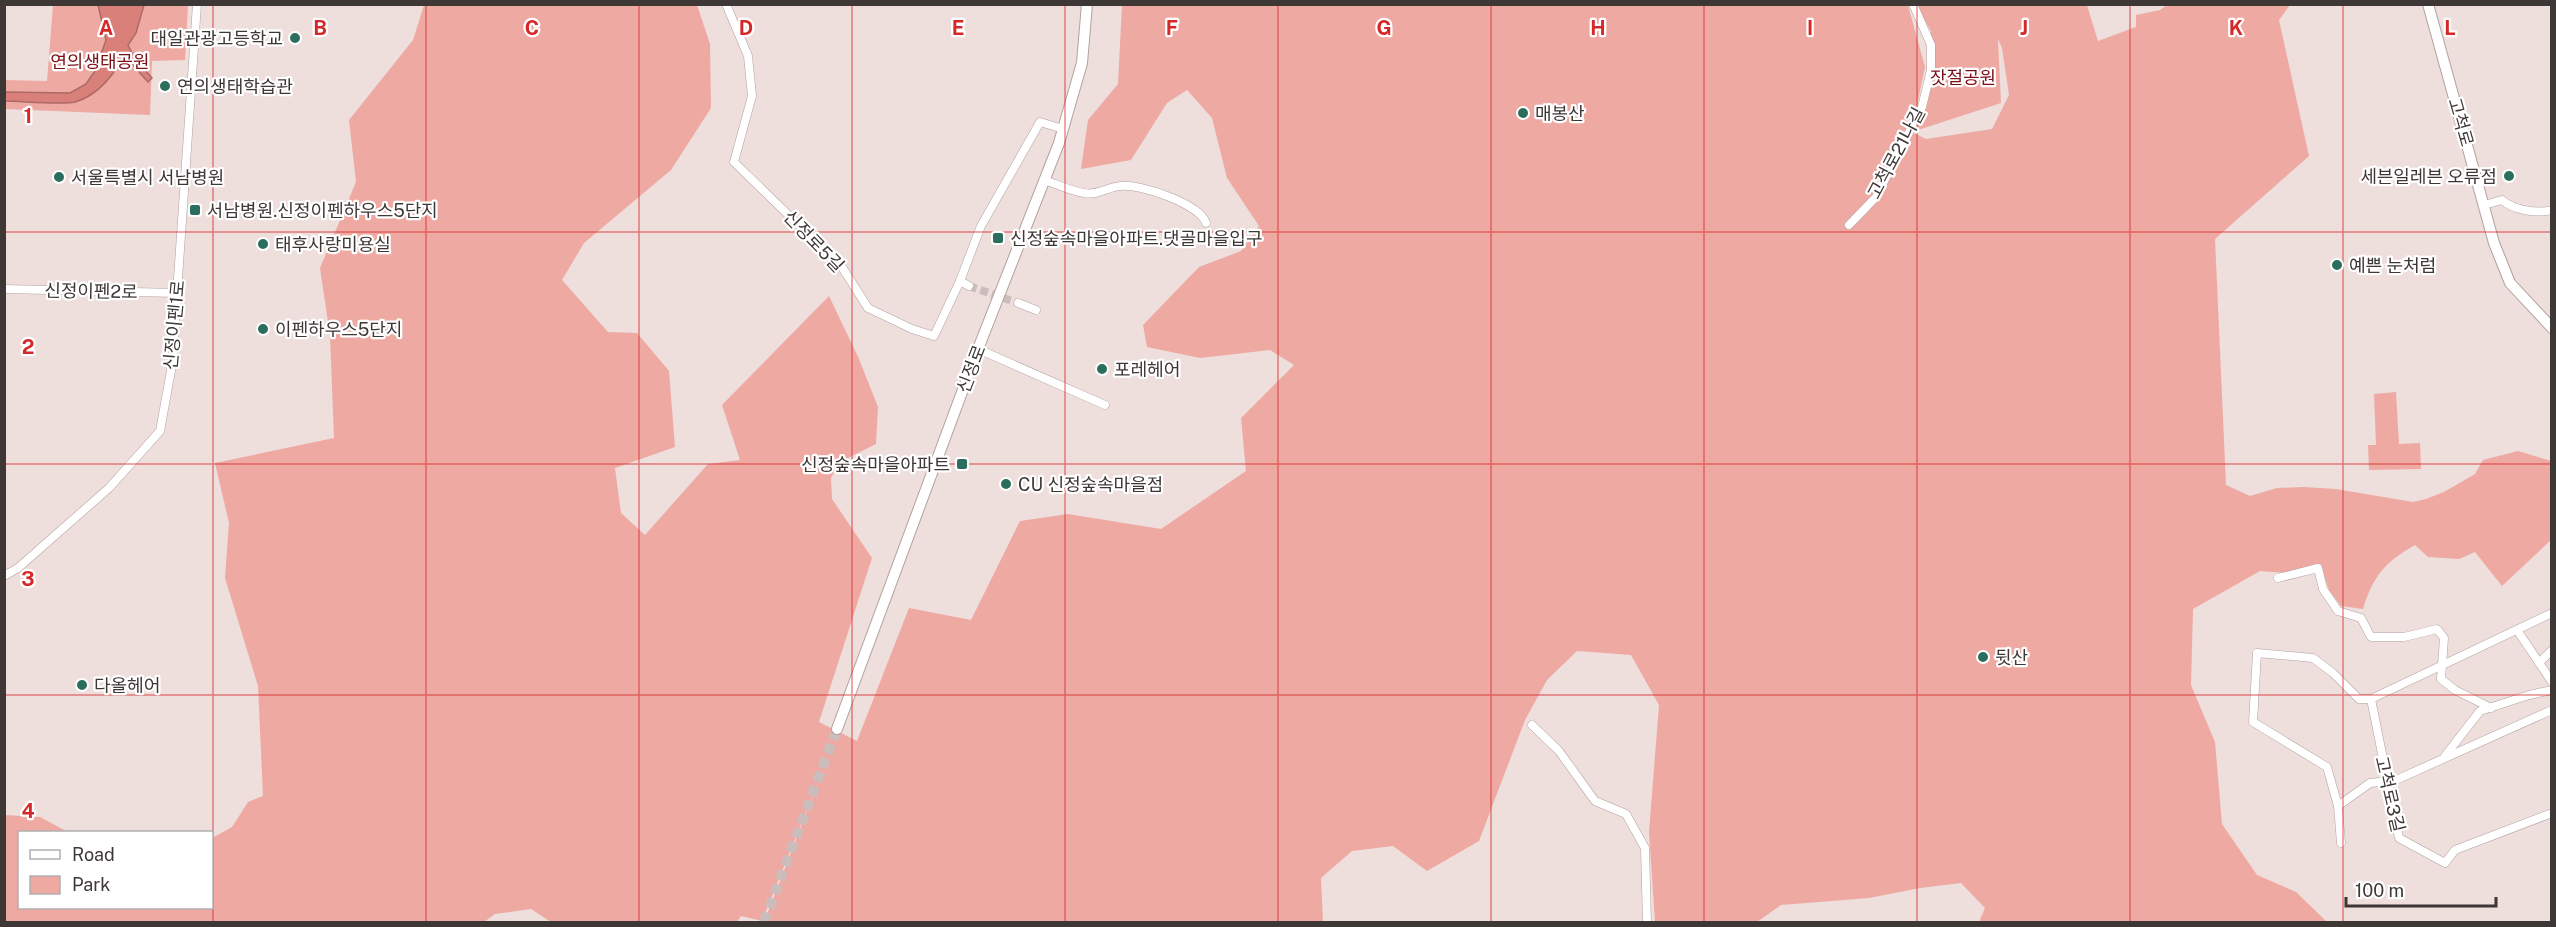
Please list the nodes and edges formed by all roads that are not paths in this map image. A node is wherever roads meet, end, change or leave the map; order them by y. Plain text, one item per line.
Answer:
1 (197, 4) edge
2 (726, 4) edge
3 (1087, 4) edge
4 (1913, 4) edge
5 (2428, 4) edge
6 (1064, 129) junction
7 (1044, 180) junction
8 (2484, 205) junction
9 (2552, 210) edge
10 (1206, 223) dead end
11 (1849, 225) dead end
12 (960, 281) junction
13 (969, 286) tunnel mouth
14 (4, 289) edge
15 (177, 294) junction
16 (1018, 303) tunnel mouth
17 (1036, 310) dead end
18 (2552, 328) edge
19 (978, 349) junction
20 (1105, 405) dead end
21 (4, 576) edge
22 (2278, 578) dead end
23 (2552, 613) edge
24 (2517, 630) junction
25 (2552, 650) edge
26 (2539, 663) junction
27 (2442, 665) junction
28 (2552, 682) edge
29 (2552, 690) edge
30 (2371, 699) junction
31 (2491, 708) junction
32 (2552, 710) edge
33 (1532, 725) dead end
34 (837, 729) tunnel mouth
35 (2445, 757) junction
36 (2386, 781) junction
37 (2338, 806) junction
38 (2552, 813) edge
39 (2341, 843) dead end
40 (1647, 922) edge

1 - 15 street, 신정이펜1로
2 - 12 street, 신정로5길
3 - 6 main road, 신정로
4 - 11 street, 고척로21나길
5 - 8 main road, 고척로
6 - 7 main road, 신정로
6 - 12 street, 신정로5길
7 - 10 street
7 - 19 main road, 신정로
8 - 9 street
8 - 18 main road, 고척로
12 - 13 street
14 - 15 street, 신정이펜2로
15 - 21 street, 신정이펜1로
16 - 17 street
19 - 20 street
19 - 34 main road, 신정로
22 - 27 street
23 - 24 street
24 - 26 street
24 - 27 street
25 - 26 street
26 - 28 street
27 - 30 street
27 - 31 street
29 - 31 street
30 - 36 street, 고척로3길
30 - 37 street
31 - 35 street
32 - 35 street
33 - 40 street
35 - 36 street
36 - 37 street
36 - 38 street, 고척로3길
37 - 39 street

